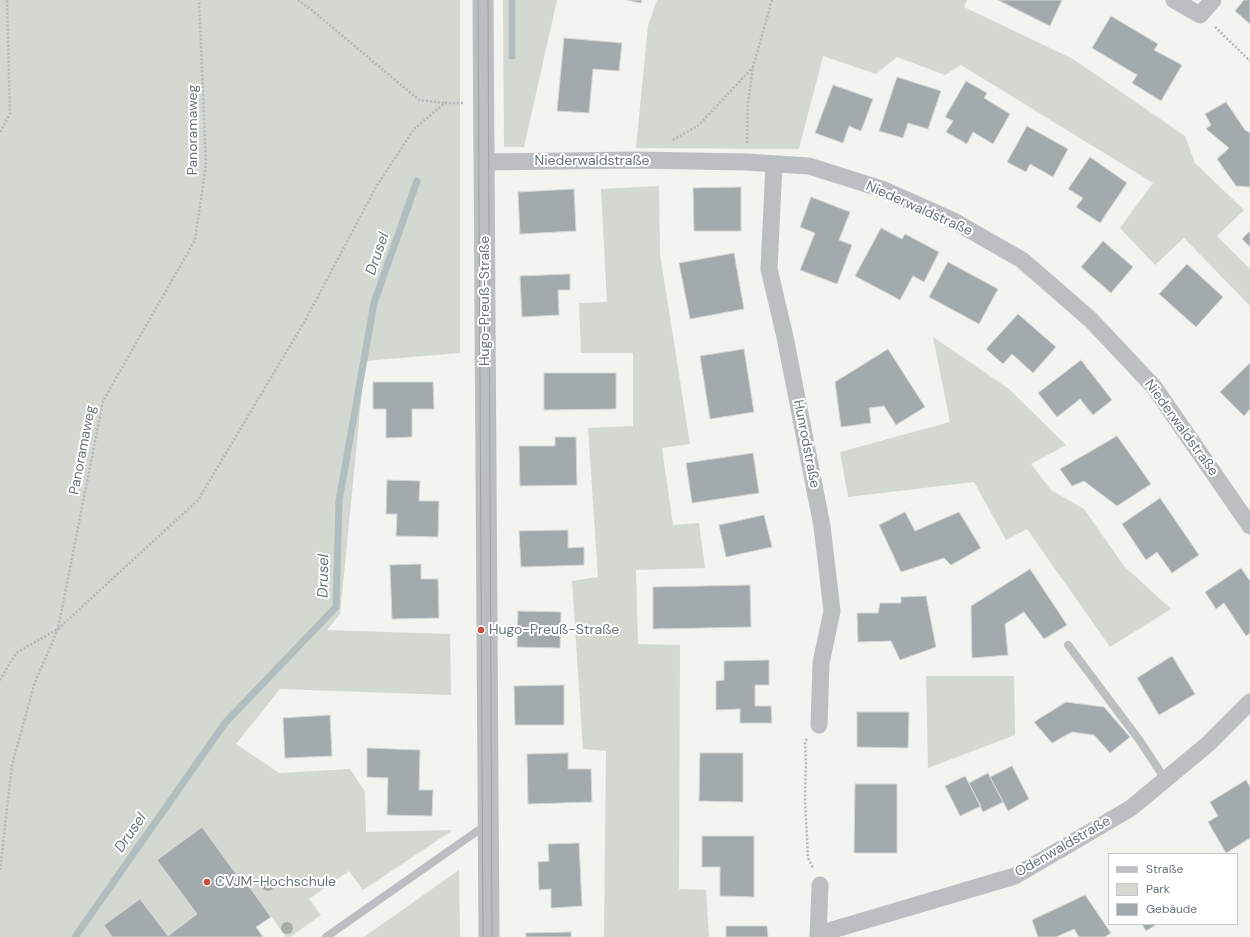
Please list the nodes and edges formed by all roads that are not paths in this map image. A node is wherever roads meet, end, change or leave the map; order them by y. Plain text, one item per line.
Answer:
1 (483, 0) edge
2 (1174, 0) edge
3 (1213, 0) edge
4 (484, 162) junction
5 (774, 164) junction
6 (1250, 526) edge
7 (1068, 645) dead end
8 (1250, 702) edge
9 (819, 725) dead end
10 (1165, 779) junction
11 (488, 824) junction
12 (820, 885) road end
13 (818, 936) edge
14 (326, 937) edge
15 (489, 937) edge

1 - 4 street, Hugo-Preuß-Straße
2 - 3 street
4 - 5 street, Niederwaldstraße
4 - 11 street, Hugo-Preuß-Straße
5 - 6 street, Niederwaldstraße
5 - 9 street, Hunrodstraße
7 - 10 lane
8 - 10 street, Odenwaldstraße
10 - 13 street, Odenwaldstraße
11 - 14 lane
11 - 15 street, Hugo-Preuß-Straße
12 - 13 street

